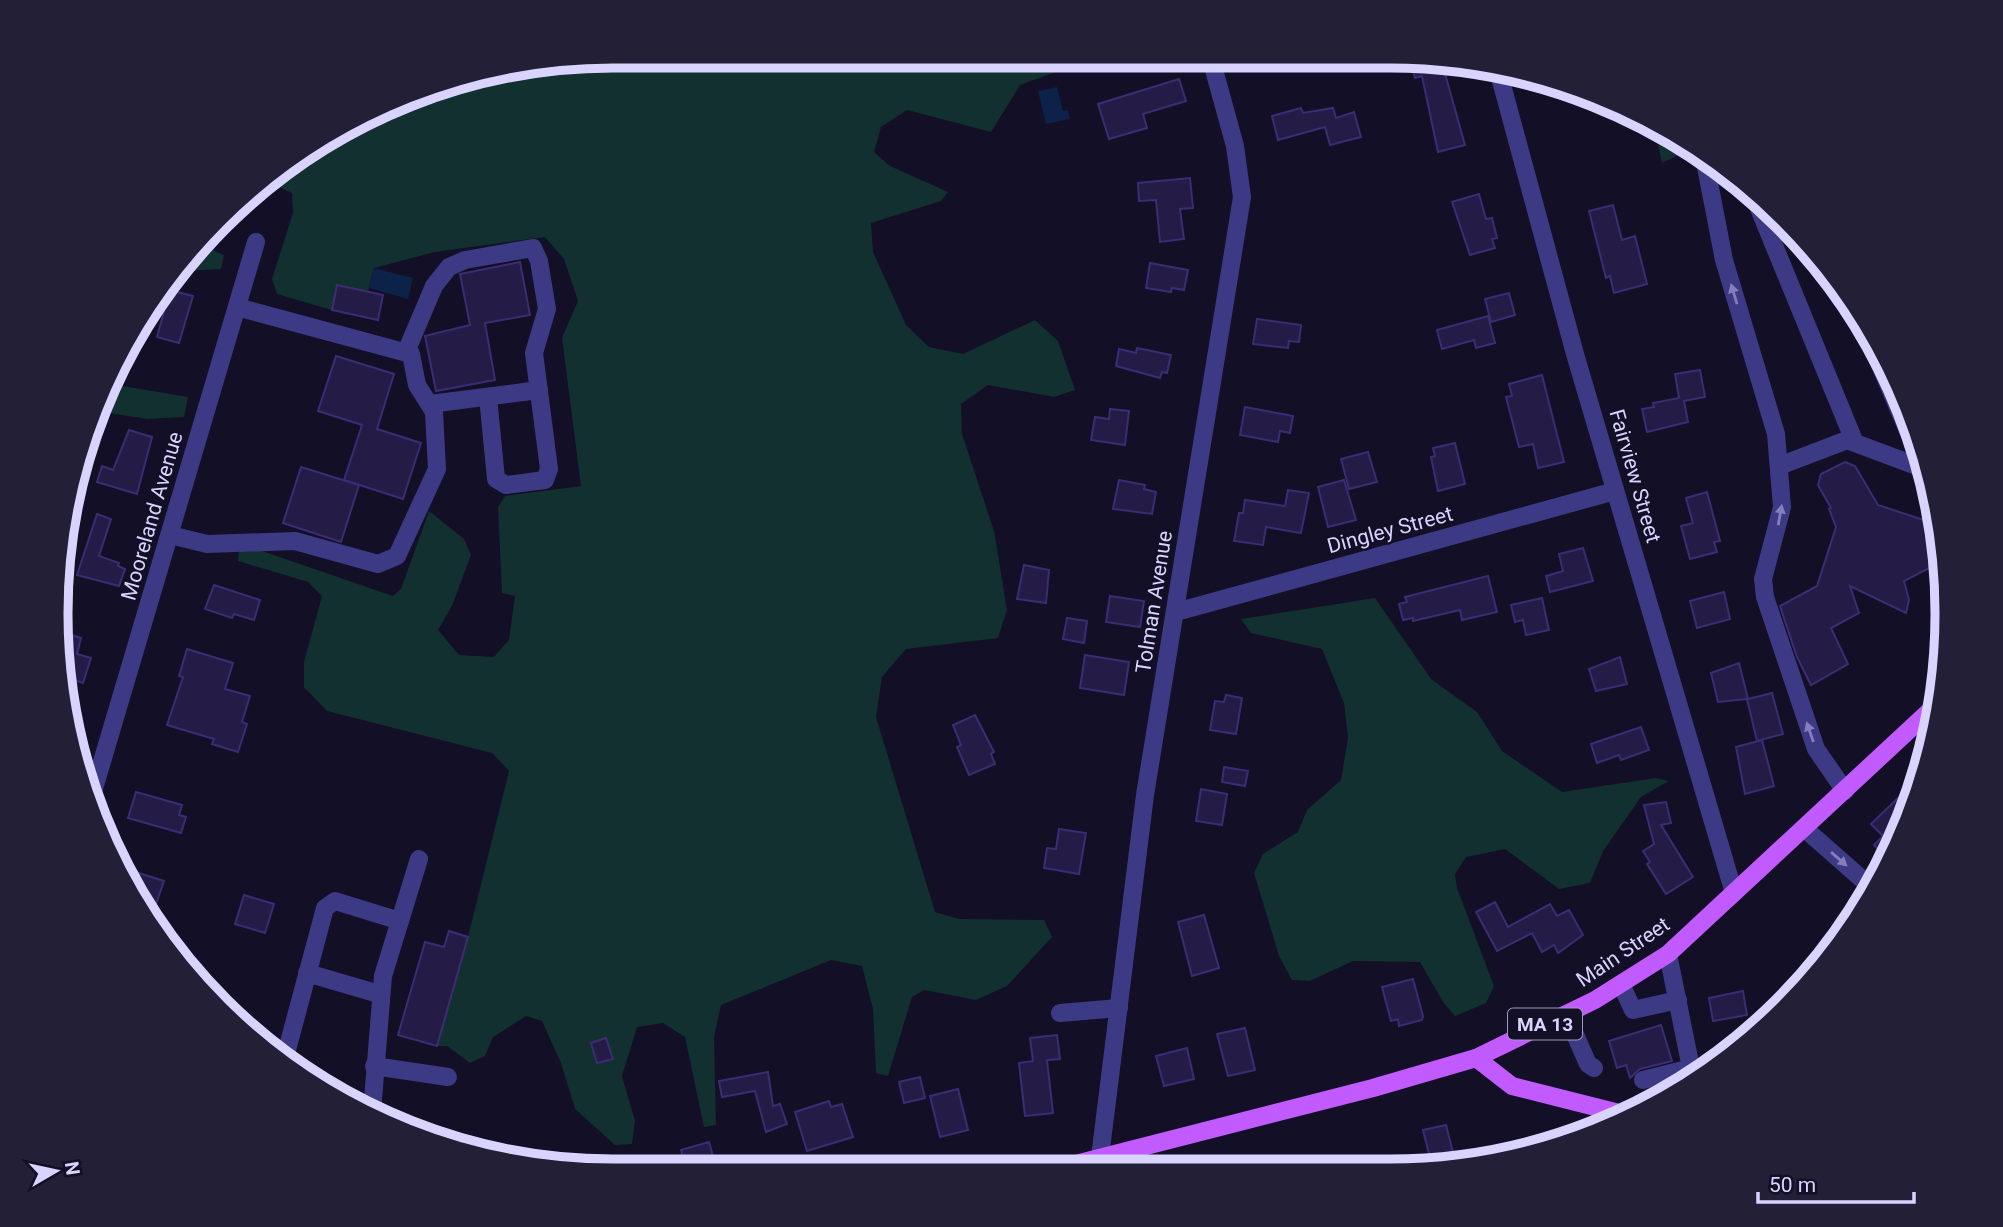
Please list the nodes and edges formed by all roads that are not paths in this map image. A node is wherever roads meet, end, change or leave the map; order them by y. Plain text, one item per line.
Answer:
1 (1213, 68) edge
2 (1501, 80) edge
3 (1706, 170) edge
4 (1762, 216) edge
5 (256, 242) dead end
6 (237, 307) junction
7 (406, 352) junction
8 (539, 390) junction
9 (488, 397) junction
10 (430, 404) junction
11 (1855, 443) junction
12 (1779, 466) junction
13 (1915, 469) edge
14 (1615, 491) junction
15 (170, 535) junction
16 (1176, 612) junction
17 (1925, 716) edge
18 (95, 784) edge
19 (1845, 791) junction
20 (1805, 829) junction
21 (419, 859) dead end
22 (1865, 881) edge
23 (1734, 893) junction
24 (400, 920) junction
25 (1668, 954) junction
26 (307, 973) junction
27 (1621, 984) junction
28 (379, 994) junction
29 (1678, 1000) junction
30 (1119, 1008) junction
31 (1060, 1013) dead end
32 (1566, 1014) junction
33 (287, 1050) edge
34 (1476, 1058) junction
35 (374, 1066) junction
36 (1594, 1068) dead end
37 (1691, 1068) edge
38 (1688, 1070) edge
39 (448, 1077) dead end
40 (1643, 1080) dead end
41 (368, 1101) edge
42 (1612, 1111) edge
43 (1100, 1157) junction
44 (1093, 1159) edge

1 - 16 street, Tolman Avenue
2 - 14 street, Fairview Street
12 -> 3 street
4 - 11 street
5 - 6 street, Mooreland Avenue
6 - 7 street
6 - 15 street, Mooreland Avenue
7 - 8 street
7 - 10 street
8 - 9 street
8 - 9 street
9 - 10 street
10 - 15 street
11 - 12 street
11 - 13 street
19 -> 12 street
14 - 16 street, Dingley Street
14 - 23 street, Fairview Street
15 - 18 street, Mooreland Avenue
16 - 30 street, Tolman Avenue
17 - 19 main road, Main Street / MA 13
19 - 20 main road, Main Street / MA 13
20 -> 22 street
20 - 23 main road, Main Street / MA 13
21 - 24 street
23 - 25 main road, Main Street / MA 13
24 - 26 street
24 - 28 street
25 - 27 main road, Main Street / MA 13
25 - 29 street
26 - 28 street
26 - 33 street
27 - 29 street
27 - 32 main road, Main Street / MA 13
28 - 35 street
29 - 37 street
30 - 31 street
30 - 43 street, Tolman Avenue
32 - 34 main road, Main Street / MA 13
32 - 36 street
34 - 42 main road
34 - 43 main road, Main Street / MA 13
35 - 39 street
35 - 41 street
38 - 40 street
43 - 44 main road, Main Street / MA 13

